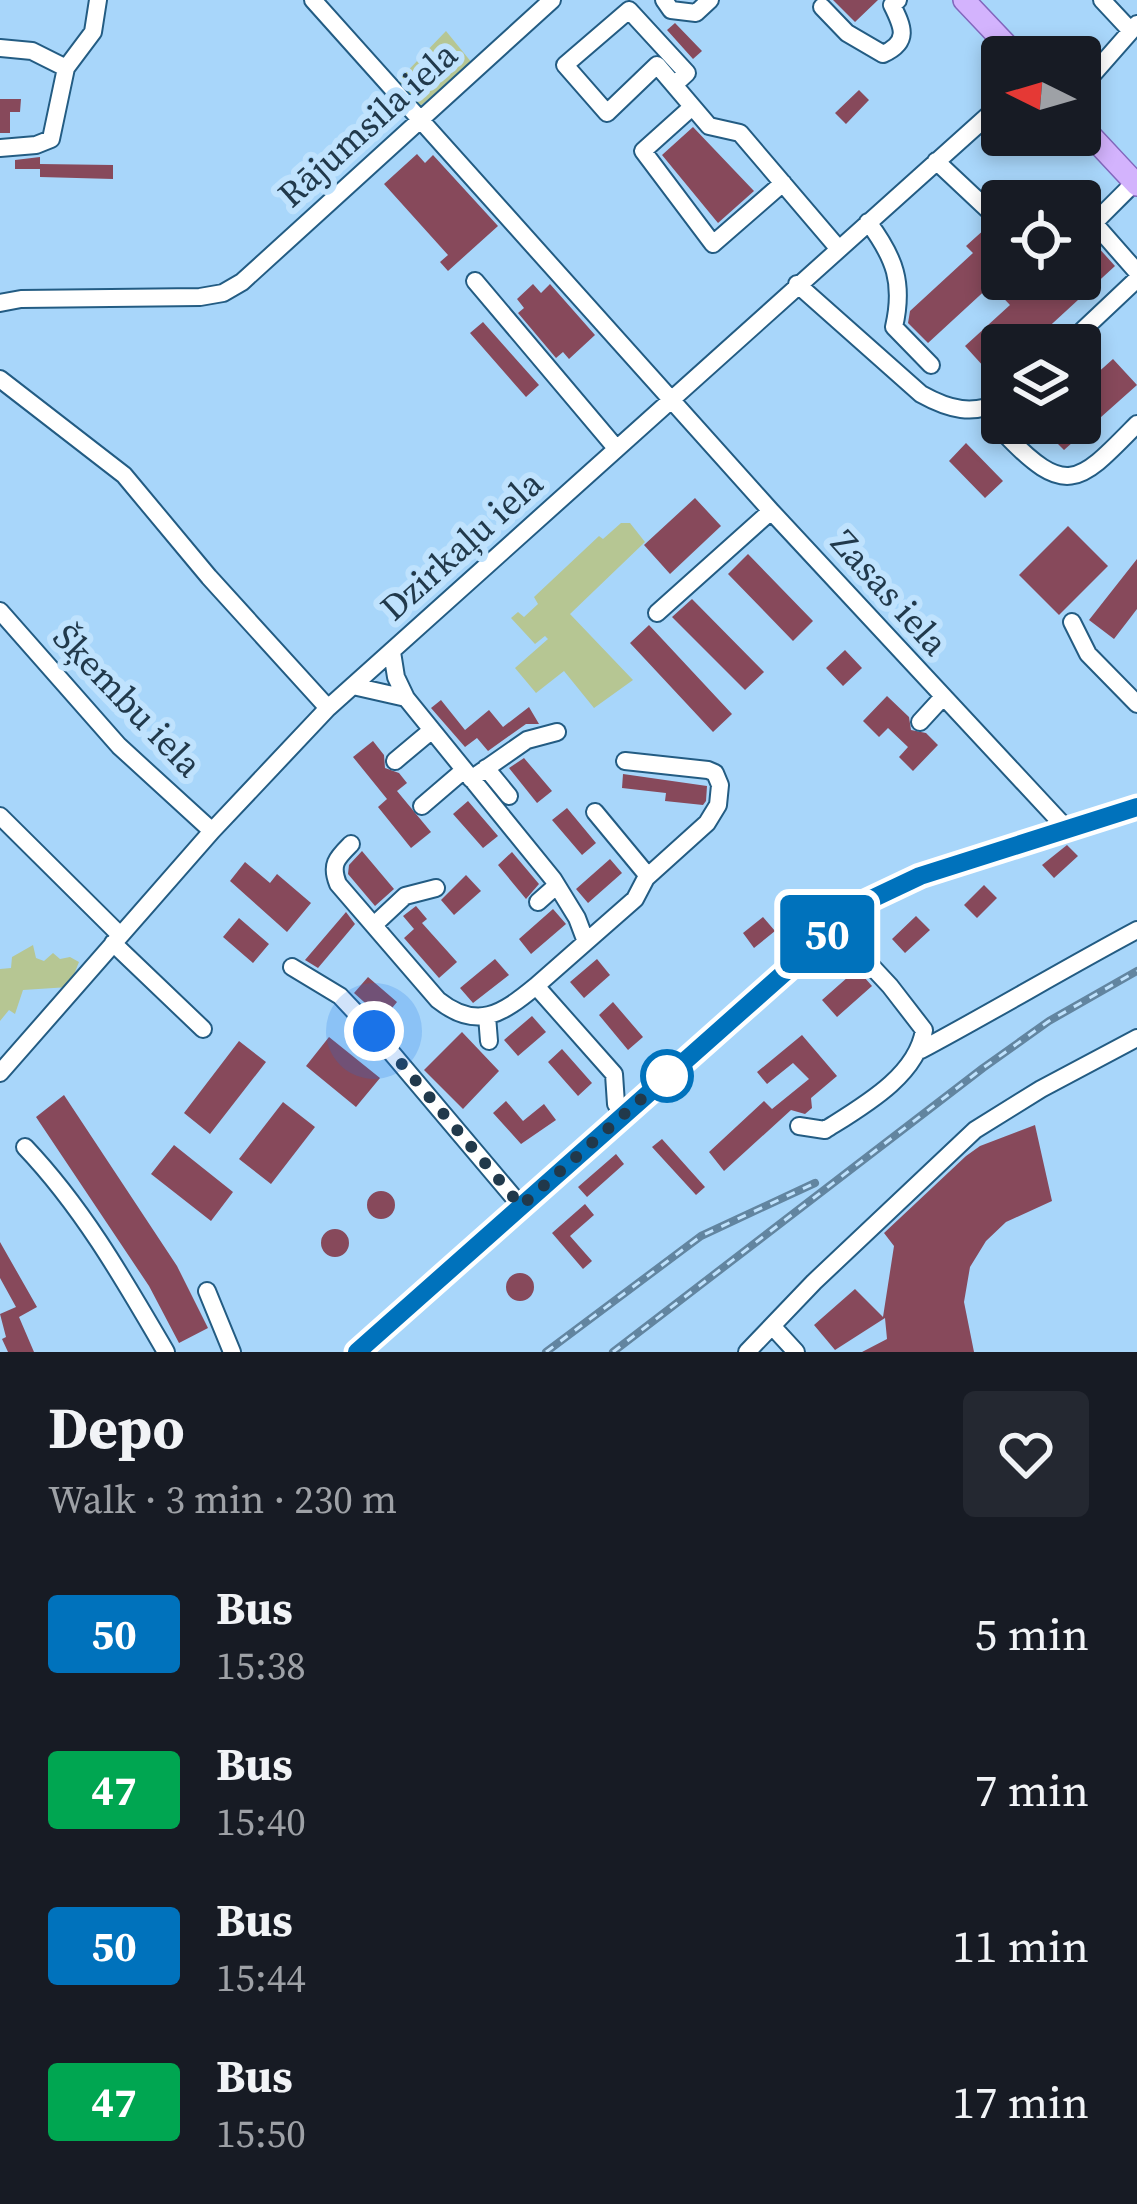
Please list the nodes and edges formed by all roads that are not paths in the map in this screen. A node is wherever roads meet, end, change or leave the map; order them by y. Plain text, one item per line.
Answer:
1 (98, 0) edge
2 (313, 0) edge
3 (664, 0) edge
4 (710, 0) edge
5 (964, 0) edge
6 (1102, 0) edge
7 (892, 2) edge
8 (541, 4) edge
9 (822, 8) dead end
10 (1134, 27) edge
11 (998, 36) edge
12 (0, 47) edge
13 (1101, 64) edge
14 (66, 68) junction
15 (674, 85) junction
16 (692, 107) junction
17 (421, 121) junction
18 (981, 121) edge
19 (1101, 146) edge
20 (0, 148) edge
21 (936, 160) junction
22 (783, 183) junction
23 (1136, 184) edge
24 (981, 203) edge
25 (868, 221) junction
26 (838, 248) junction
27 (1137, 276) edge
28 (476, 281) dead end
29 (797, 284) junction
30 (0, 304) edge
31 (1088, 324) edge
32 (932, 365) dead end
33 (0, 379) edge
34 (670, 397) junction
35 (981, 409) edge
36 (1137, 424) edge
37 (1015, 444) edge
38 (616, 448) junction
39 (771, 511) junction
40 (0, 610) edge
41 (657, 614) dead end
42 (1072, 622) dead end
43 (392, 652) junction
44 (353, 686) junction
45 (406, 698) junction
46 (942, 698) junction
47 (1137, 704) edge
48 (328, 708) junction
49 (920, 722) dead end
50 (432, 730) junction
51 (557, 732) dead end
52 (395, 760) dead end
53 (625, 761) dead end
54 (474, 772) junction
55 (509, 796) dead end
56 (422, 806) dead end
57 (1137, 807) edge
58 (595, 812) dead end
59 (0, 816) edge
60 (1065, 826) junction
61 (212, 831) junction
62 (351, 844) dead end
63 (648, 876) junction
64 (556, 886) junction
65 (436, 888) dead end
66 (538, 902) dead end
67 (374, 925) junction
68 (836, 927) junction
69 (1137, 930) edge
70 (117, 939) junction
71 (586, 942) junction
72 (292, 967) dead end
73 (536, 986) junction
74 (487, 1016) junction
75 (203, 1029) dead end
76 (1137, 1038) edge
77 (488, 1041) dead end
78 (921, 1050) junction
79 (0, 1073) edge
80 (623, 1114) junction
81 (799, 1126) dead end
82 (25, 1147) dead end
83 (521, 1206) junction
84 (207, 1291) dead end
85 (772, 1327) junction
86 (166, 1352) edge
87 (232, 1352) edge
88 (357, 1352) edge
89 (747, 1352) edge
90 (796, 1352) edge

1 - 14 street
2 - 17 street, Zasas iela
3 - 4 street
5 - 11 main road
6 - 10 street
7 - 9 street
8 - 17 street, Rājumsila iela
10 - 13 street
12 - 14 street
14 - 20 street
15 - 15 street
15 - 16 street
16 - 22 street
16 - 22 street
17 - 30 street, Rājumsila iela
17 - 34 street, Zasas iela
18 - 21 street, Dzirkaļu iela
19 - 23 main road
21 - 24 street
21 - 25 street, Dzirkaļu iela
22 - 26 street
23 - 27 street
25 - 26 street, Dzirkaļu iela
25 - 32 street
26 - 29 street, Dzirkaļu iela
27 - 31 street
28 - 38 street
29 - 34 street, Dzirkaļu iela
29 - 35 street
33 - 48 street
34 - 38 street, Dzirkaļu iela
34 - 39 street, Zasas iela
36 - 37 street
38 - 43 street, Dzirkaļu iela
39 - 41 street
39 - 46 street, Zasas iela
40 - 61 street, Šķembu iela
42 - 47 street
43 - 44 street, Dzirkaļu iela
43 - 45 street
44 - 45 street
44 - 48 street, Dzirkaļu iela
45 - 50 street
46 - 49 street
46 - 60 street, Zasas iela
48 - 61 street, Dzirkaļu iela
50 - 52 street
50 - 54 street
51 - 54 street
53 - 63 street
54 - 55 street
54 - 56 street
54 - 64 street
57 - 60 main road
58 - 63 street
59 - 70 street
60 - 68 main road
61 - 70 street, Dzirkaļu iela
62 - 67 street
63 - 71 street
64 - 66 street
64 - 71 street
65 - 67 street
67 - 74 street
68 - 78 street
68 - 80 main road
69 - 78 street
70 - 75 street
70 - 79 street, Dzirkaļu iela
71 - 73 street
72 - 83 street
73 - 74 street
73 - 80 street
74 - 77 street
76 - 85 street
78 - 81 street
80 - 83 main road
82 - 86 street
83 - 88 main road
84 - 87 street
85 - 89 street
85 - 90 street

